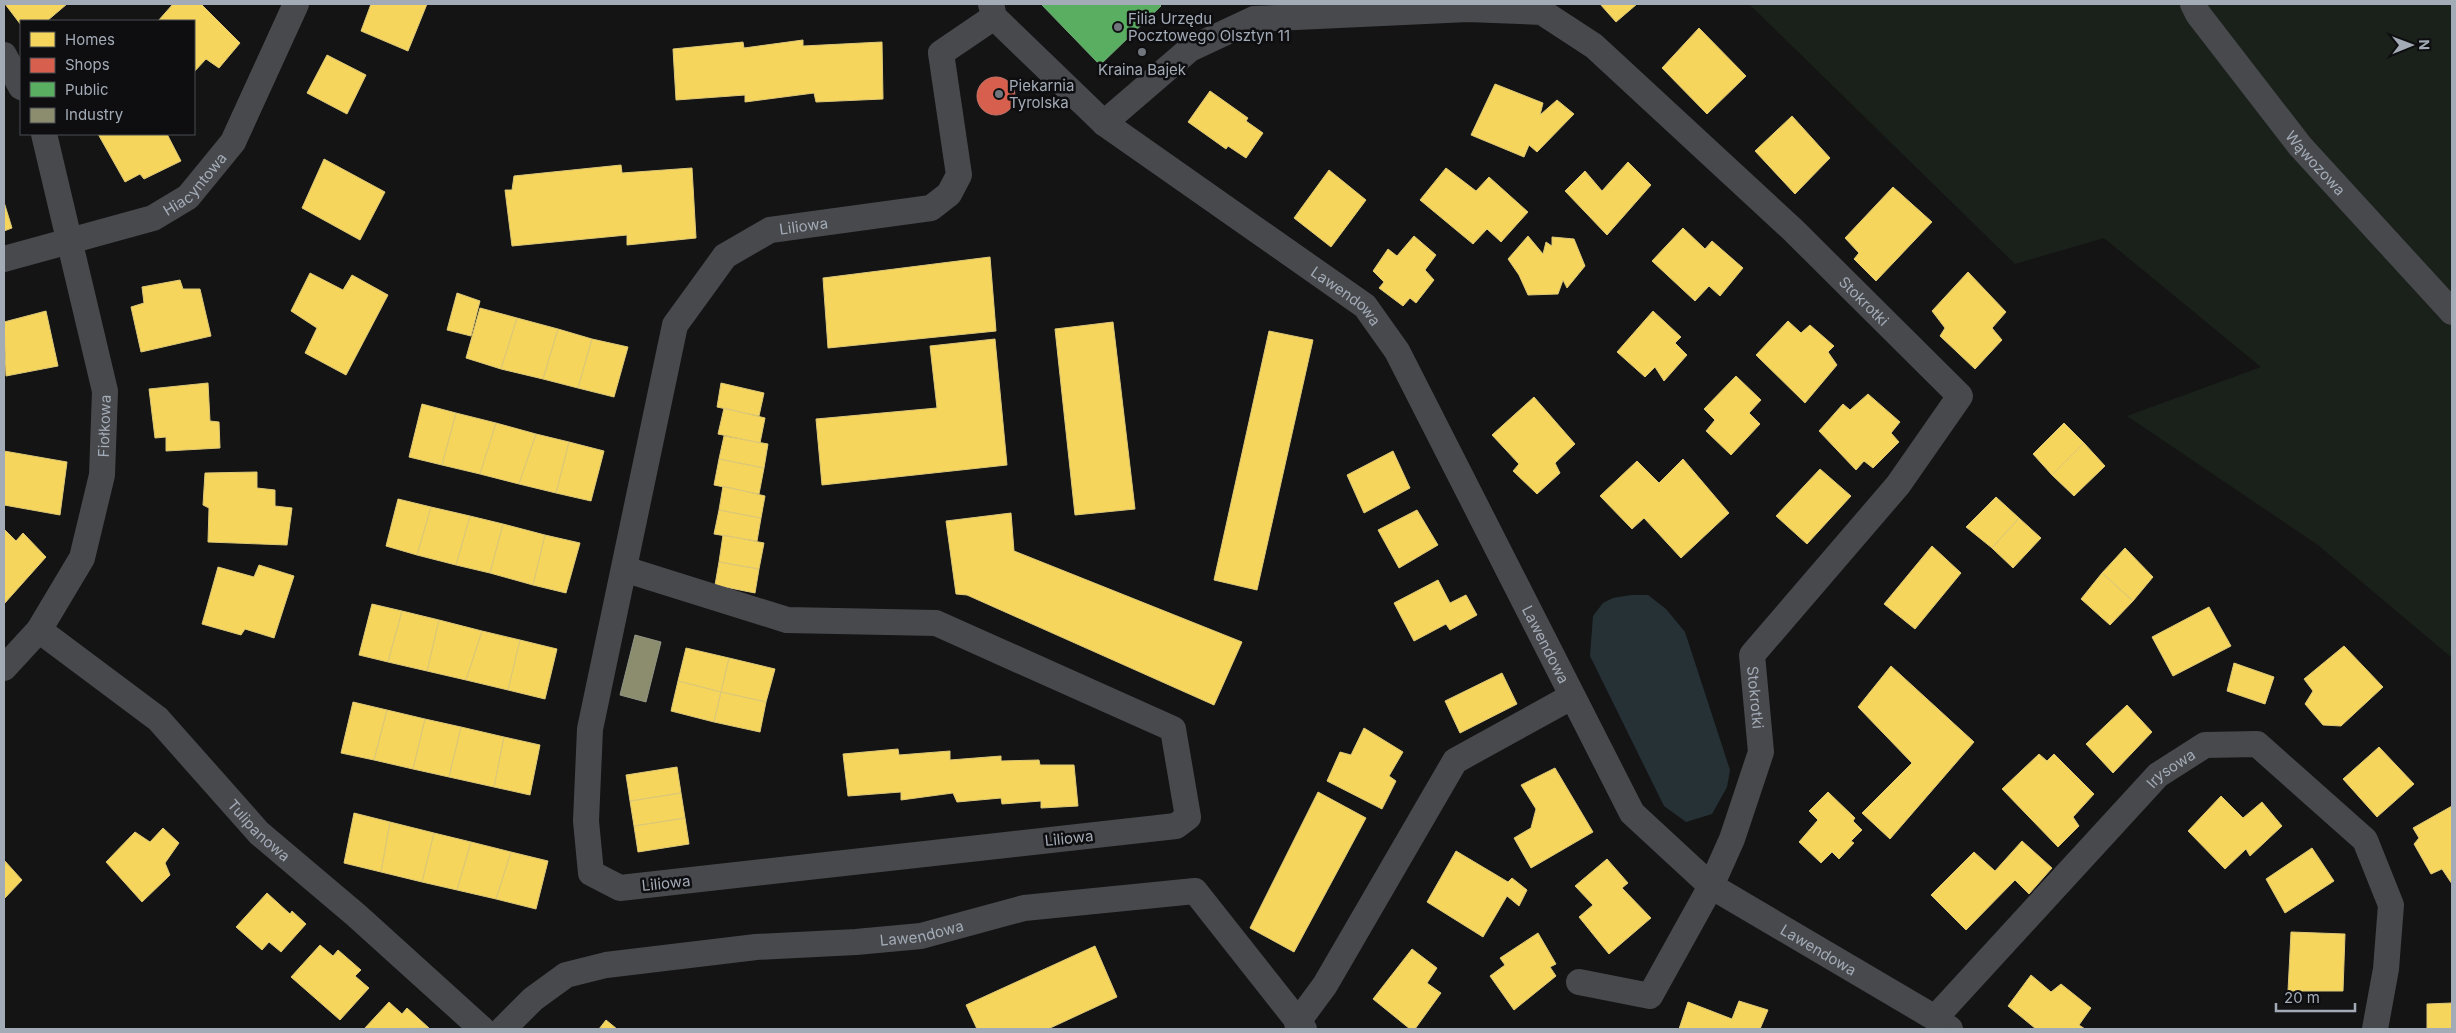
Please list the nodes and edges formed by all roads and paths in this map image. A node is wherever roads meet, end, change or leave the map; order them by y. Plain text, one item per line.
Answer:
1 (296, 4) edge
2 (2193, 4) edge
3 (992, 10) edge
4 (4, 54) edge
5 (20, 85) edge
6 (1104, 123) junction
7 (44, 135) edge
8 (68, 243) junction
9 (4, 259) edge
10 (2452, 312) edge
11 (624, 569) junction
12 (39, 630) junction
13 (4, 668) edge
14 (1571, 697) junction
15 (1710, 886) junction
16 (1579, 982) dead end
17 (1943, 1023) edge
18 (1301, 1026) edge
19 (482, 1029) edge
20 (502, 1029) edge
21 (2375, 1029) edge

1 - 8 street, Hiacyntowa
2 - 10 street, Wąwozowa
3 - 6 street, Lawendowa
3 - 11 street, Liliowa
4 - 5 street
6 - 14 street, Lawendowa
6 - 15 street, Stokrotki
7 - 8 street, Fiołkowa
8 - 9 street, Hiacyntowa
8 - 12 street, Fiołkowa
11 - 11 street, Liliowa
12 - 13 street, Fiołkowa
12 - 19 street, Tulipanowa
14 - 15 street, Lawendowa
14 - 18 street, Lawendowa
15 - 16 street, Stokrotki
15 - 17 street, Lawendowa
17 - 21 street, Irysowa
18 - 20 street, Lawendowa

